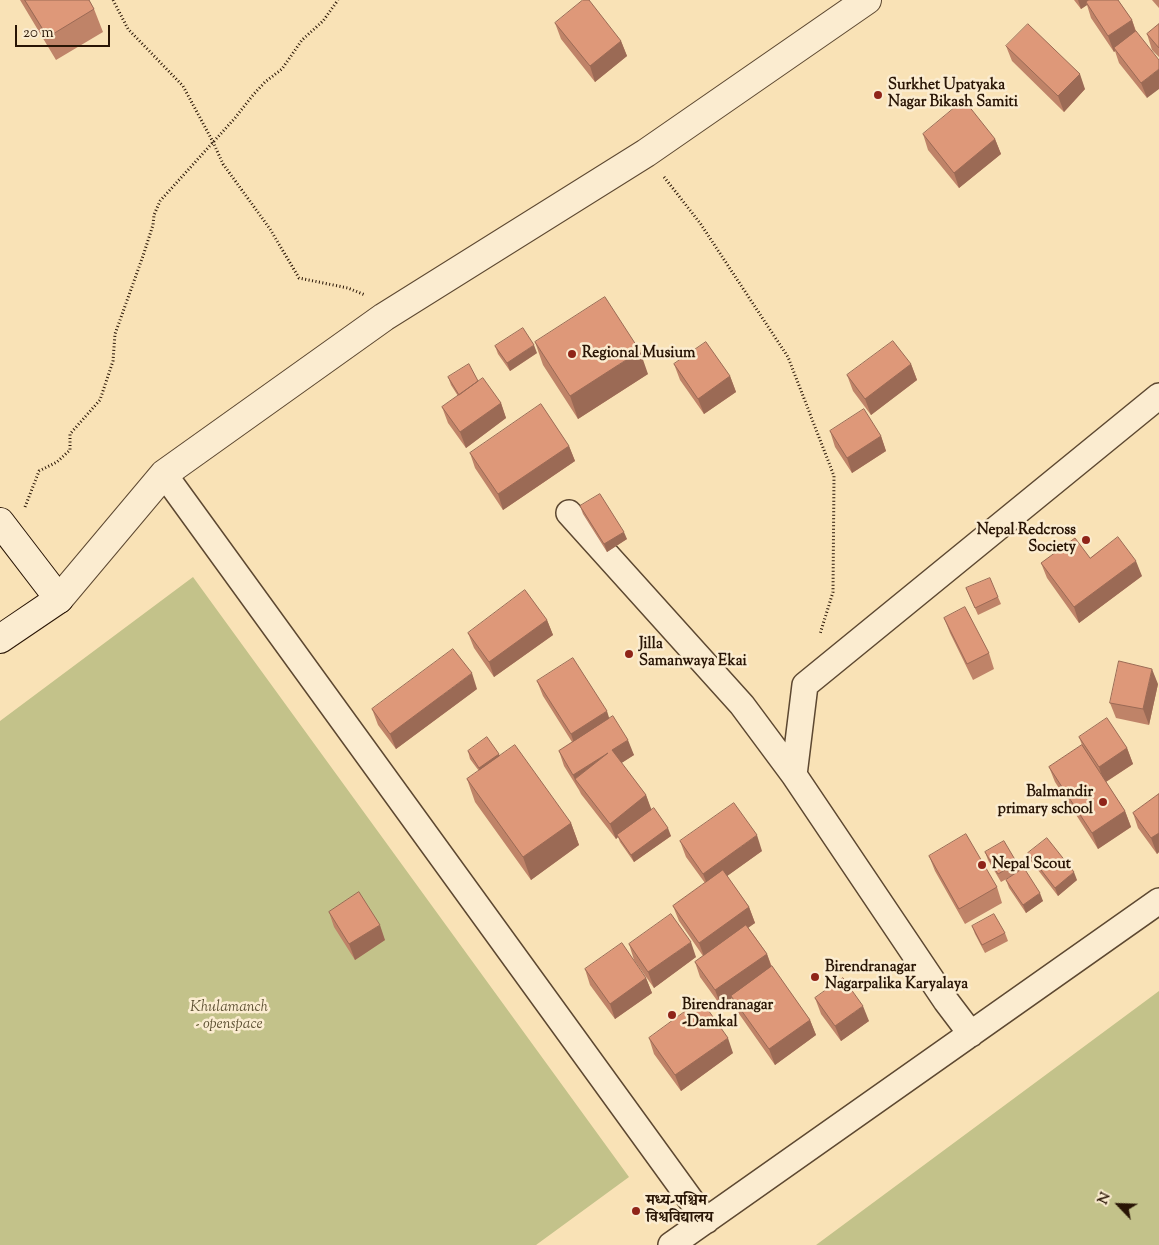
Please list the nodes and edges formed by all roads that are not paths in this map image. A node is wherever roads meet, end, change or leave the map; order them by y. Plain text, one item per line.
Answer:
1 (867, 0) edge
2 (1159, 396) edge
3 (164, 474) junction
4 (569, 513) dead end
5 (6, 531) edge
6 (59, 599) junction
7 (0, 639) edge
8 (794, 775) junction
9 (1159, 901) edge
10 (971, 1034) junction
11 (706, 1220) junction
12 (672, 1245) edge

1 - 3 street
2 - 8 street
3 - 6 street
3 - 11 street
4 - 8 street
5 - 6 street
6 - 7 street
8 - 10 street
9 - 10 street
10 - 11 street
11 - 12 street

